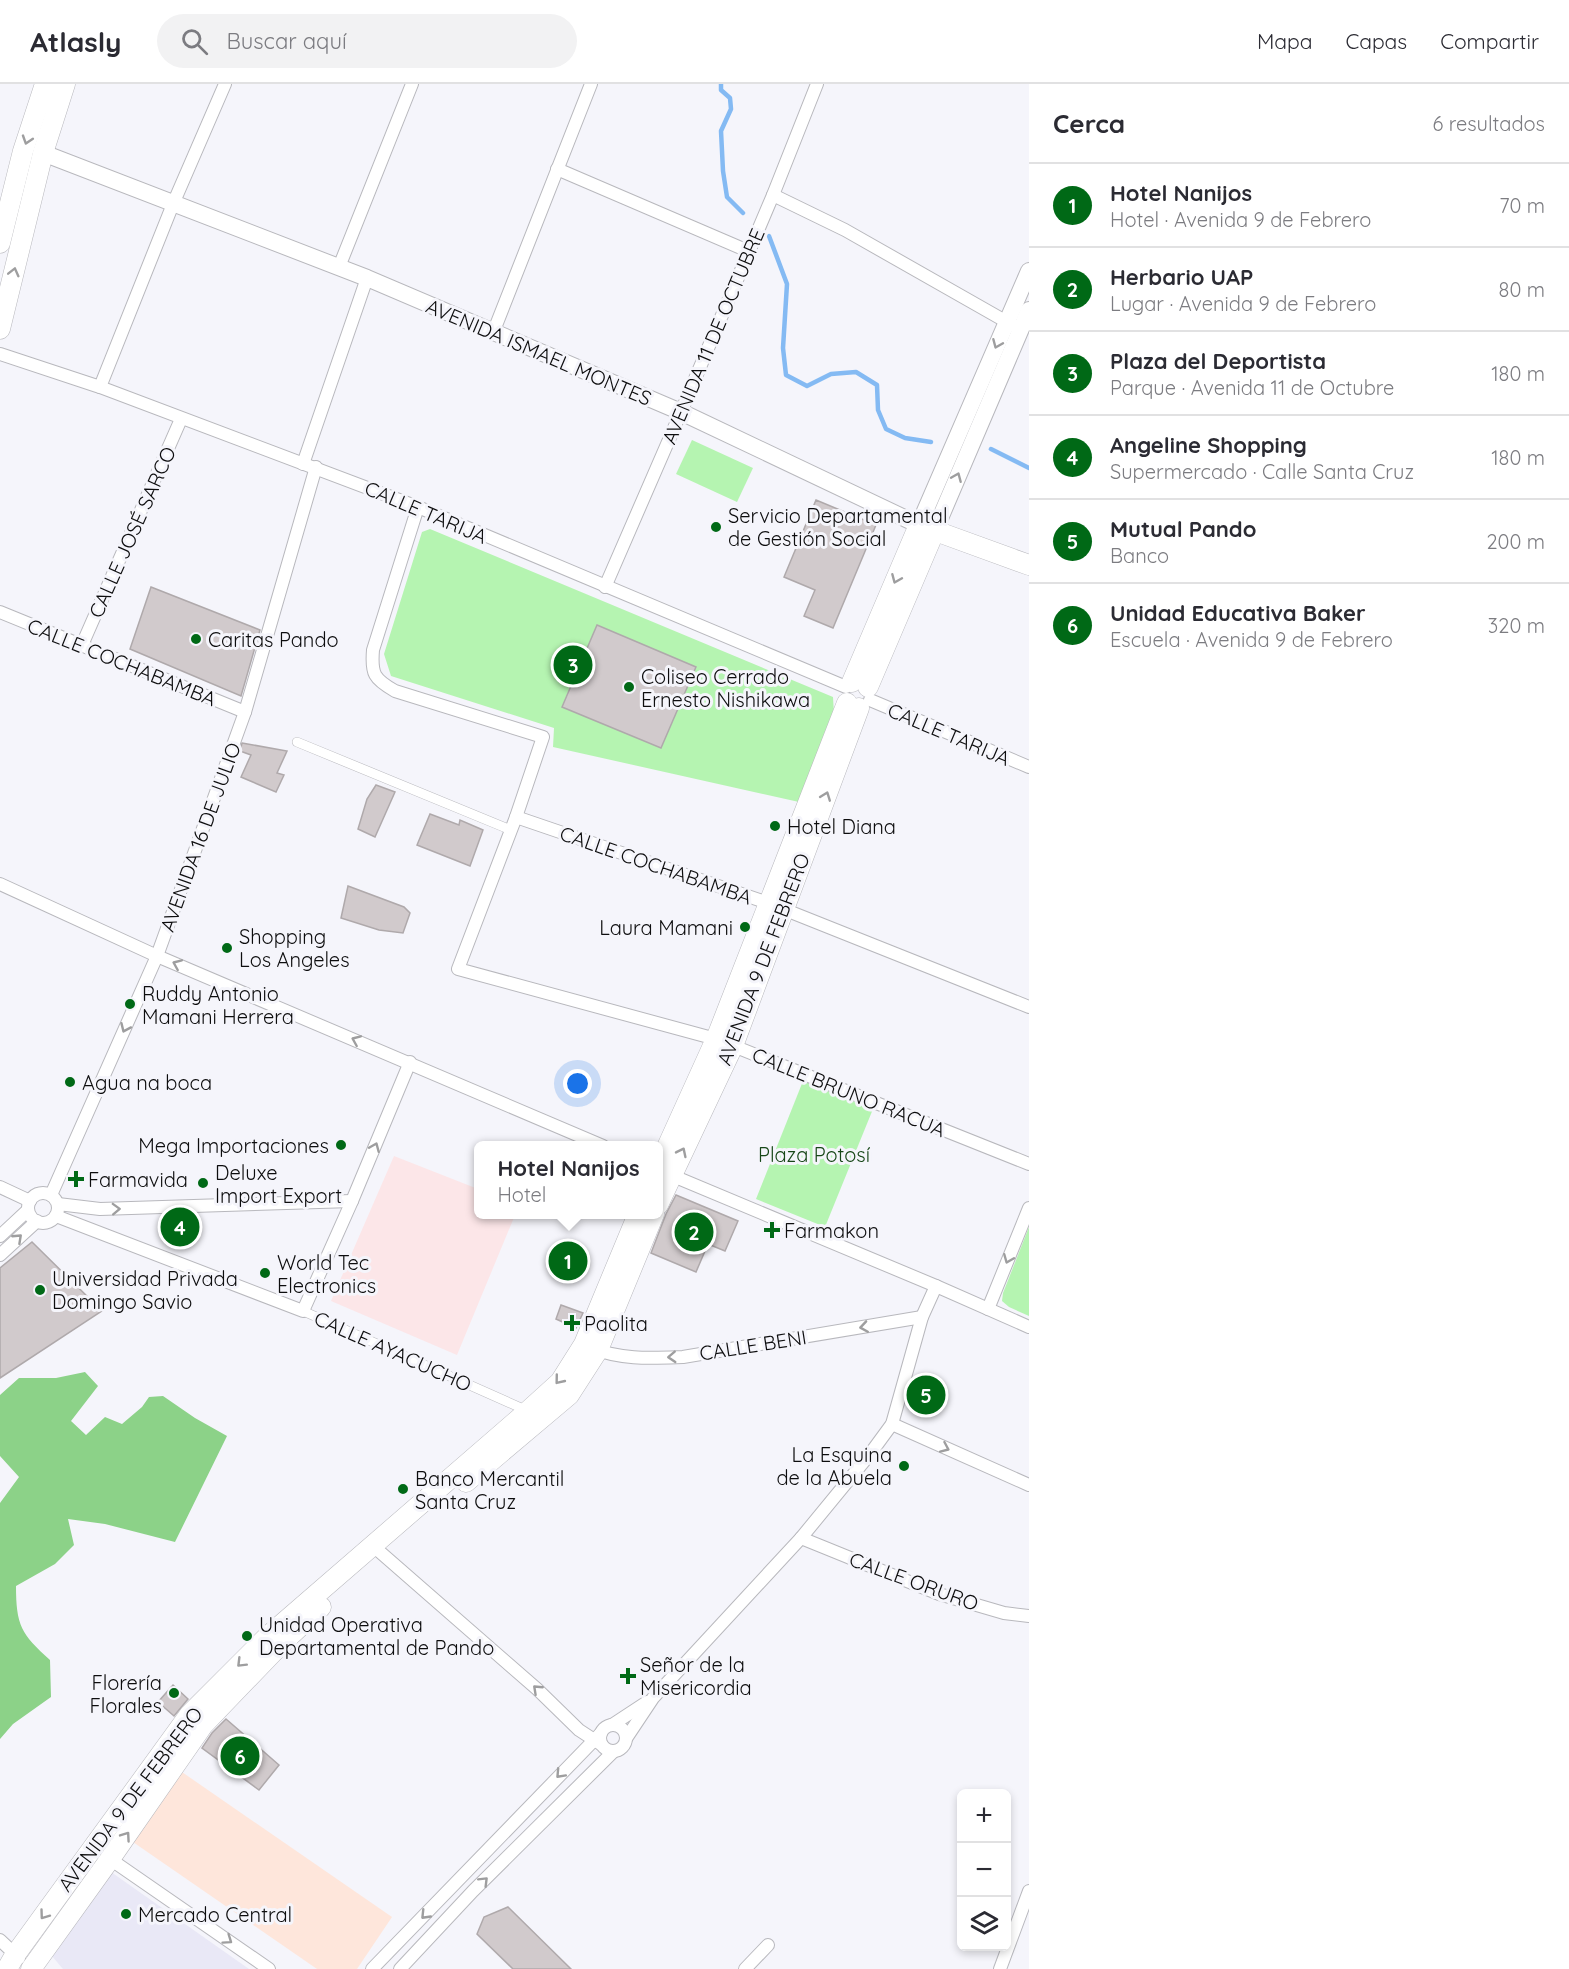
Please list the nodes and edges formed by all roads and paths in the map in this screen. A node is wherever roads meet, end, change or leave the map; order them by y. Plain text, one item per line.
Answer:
1 (45, 84) edge
2 (65, 84) edge
3 (225, 84) edge
4 (412, 84) edge
5 (591, 84) edge
6 (812, 86) edge
7 (43, 153) junction
8 (557, 169) junction
9 (773, 195) junction
10 (173, 204) junction
11 (0, 243) edge
12 (748, 251) junction
13 (339, 267) junction
14 (1029, 271) edge
15 (368, 279) junction
16 (1029, 310) edge
17 (1013, 326) junction
18 (0, 329) edge
19 (493, 333) junction
20 (0, 354) edge
21 (100, 387) junction
22 (681, 412) junction
23 (181, 419) junction
24 (303, 464) junction
25 (316, 468) junction
26 (418, 507) junction
27 (927, 528) junction
28 (1029, 565) edge
29 (605, 587) junction
30 (0, 612) edge
31 (82, 645) junction
32 (857, 695) junction
33 (245, 712) junction
34 (297, 742) dead end
35 (1029, 767) edge
36 (516, 817) junction
37 (511, 830) junction
38 (0, 884) edge
39 (776, 906) junction
40 (157, 956) junction
41 (1029, 1007) edge
42 (724, 1043) junction
43 (410, 1062) junction
44 (592, 1141) edge
45 (1029, 1164) edge
46 (663, 1168) edge
47 (663, 1170) edge
48 (0, 1187) edge
49 (352, 1201) junction
50 (29, 1205) junction
51 (55, 1205) junction
52 (1029, 1208) edge
53 (637, 1219) edge
54 (652, 1219) edge
55 (37, 1221) junction
56 (0, 1236) edge
57 (0, 1255) edge
58 (936, 1286) junction
59 (988, 1310) junction
60 (303, 1311) junction
61 (922, 1317) junction
62 (1029, 1327) edge
63 (591, 1347) junction
64 (528, 1412) junction
65 (892, 1424) junction
66 (1029, 1485) edge
67 (801, 1538) junction
68 (377, 1549) junction
69 (1029, 1616) edge
70 (653, 1698) junction
71 (579, 1730) junction
72 (603, 1734) junction
73 (627, 1737) junction
74 (613, 1752) junction
75 (580, 1753) junction
76 (111, 1859) junction
77 (1029, 1891) edge
78 (0, 1940) edge
79 (768, 1945) dead end
80 (11, 1962) edge
81 (31, 1969) edge
82 (269, 1969) edge
83 (372, 1969) edge
84 (400, 1969) edge
85 (745, 1969) edge
86 (1000, 1969) edge

1 -> 11 main road
2 - 7 main road
3 - 10 street
4 - 13 street
5 - 8 street
6 - 9 street, AVENIDA 11 DE OCTUBRE
7 - 10 street, AVENIDA ISMAEL MONTES
18 -> 7 main road
8 - 12 street
8 - 19 street
9 - 12 street, AVENIDA 11 DE OCTUBRE
9 - 17 street
10 - 13 street, AVENIDA ISMAEL MONTES
10 - 21 street
12 - 22 street, AVENIDA 11 DE OCTUBRE
13 - 15 street, AVENIDA ISMAEL MONTES
14 - 17 street, AVENIDA 9 DE FEBRERO
15 - 19 street, AVENIDA ISMAEL MONTES
15 - 24 street
16 - 17 street, AVENIDA 9 DE FEBRERO
17 - 27 street, AVENIDA 9 DE FEBRERO
19 - 22 street, AVENIDA ISMAEL MONTES
20 - 21 street, CALLE TARIJA
21 - 23 street, CALLE TARIJA
22 - 27 street, AVENIDA ISMAEL MONTES
22 - 29 street, AVENIDA 11 DE OCTUBRE
23 - 24 street, CALLE TARIJA
23 - 31 street, CALLE JOSÉ SARCO
24 - 25 street, CALLE TARIJA
25 - 26 street, CALLE TARIJA
25 - 33 street, AVENIDA 16 DE JULIO
26 - 29 street, CALLE TARIJA
26 - 36 street
27 - 28 main road, AVENIDA ISMAEL MONTES
27 - 32 main road, AVENIDA 9 DE FEBRERO
29 - 32 street, CALLE TARIJA
30 - 31 street, CALLE COCHABAMBA
31 - 33 street, CALLE COCHABAMBA
32 - 35 street, CALLE TARIJA
32 - 39 main road, AVENIDA 9 DE FEBRERO
33 - 40 street, AVENIDA 16 DE JULIO
34 - 37 street
36 - 37 street
36 - 39 street, CALLE COCHABAMBA
37 - 42 street, CALLE BRUNO RACUA
38 - 40 street
39 - 41 street, CALLE COCHABAMBA
39 - 42 main road, AVENIDA 9 DE FEBRERO
43 -> 40 street
40 -> 51 street, AVENIDA 16 DE JULIO
42 - 45 street, CALLE BRUNO RACUA
42 - 46 main road, AVENIDA 9 DE FEBRERO
43 - 44 street
49 -> 43 street
47 - 58 street
48 - 50 street
51 -> 49 street
49 - 60 street
50 - 51 street
50 - 55 street
50 - 56 street
51 - 55 street
51 - 60 street, CALLE AYACUCHO
52 -> 59 street
53 - 63 main road, AVENIDA 9 DE FEBRERO
54 - 63 main road, AVENIDA 9 DE FEBRERO
57 -> 55 street
58 - 59 street
58 - 61 street
59 - 62 street
60 - 64 street, CALLE AYACUCHO
61 -> 63 street, CALLE BENI
61 - 65 street
63 -> 64 main road, AVENIDA 9 DE FEBRERO
63 - 68 main road, AVENIDA 9 DE FEBRERO
64 - 68 main road, AVENIDA 9 DE FEBRERO
65 -> 66 street
65 - 67 street
67 - 69 street, CALLE ORURO
67 - 70 street
71 -> 68 street
76 -> 68 main road, AVENIDA 9 DE FEBRERO
68 -> 80 main road, AVENIDA 9 DE FEBRERO
70 - 72 street
70 - 73 street
71 - 72 street
71 - 72 street
71 - 75 street
72 - 73 street
72 - 74 street
72 - 75 street
73 - 74 street
84 -> 74 street
75 -> 83 street
76 - 81 main road, AVENIDA 9 DE FEBRERO
76 -> 82 street
77 - 86 street
78 - 80 street
79 - 85 street
80 - 81 street

